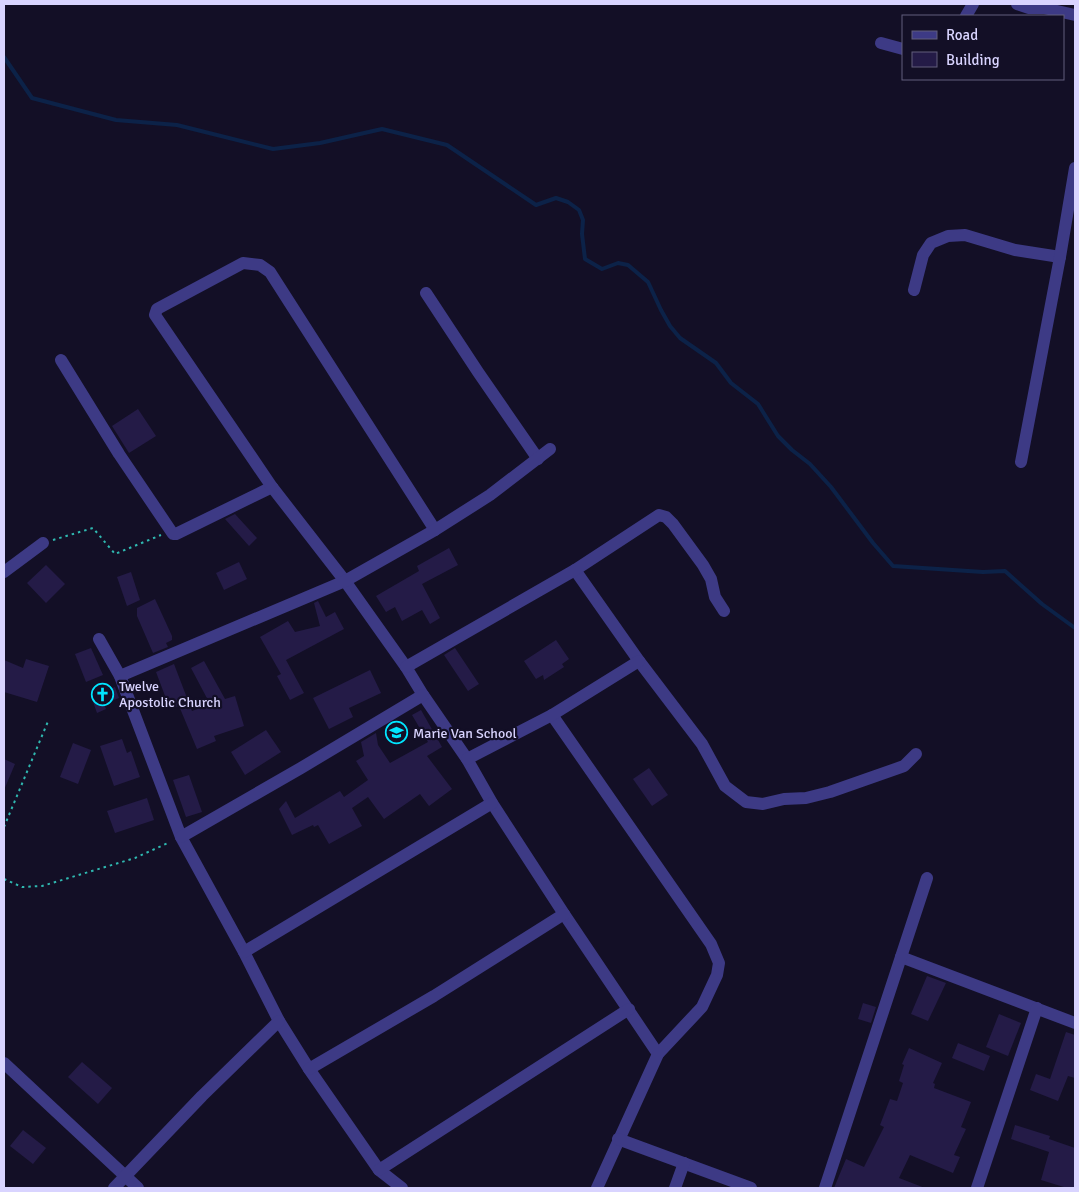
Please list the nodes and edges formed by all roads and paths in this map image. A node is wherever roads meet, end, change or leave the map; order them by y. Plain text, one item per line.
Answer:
1 (974, 4) edge
2 (1018, 4) edge
3 (967, 15) edge
4 (1075, 15) edge
5 (881, 43) dead end
6 (902, 49) edge
7 (1075, 168) edge
8 (1060, 257) junction
9 (914, 290) dead end
10 (426, 293) dead end
11 (61, 360) dead end
12 (550, 449) dead end
13 (538, 459) junction
14 (1021, 462) dead end
15 (272, 487) junction
16 (435, 530) junction
17 (170, 532) junction
18 (43, 543) joint
19 (575, 570) junction
20 (4, 572) edge
21 (346, 581) junction
22 (724, 611) dead end
23 (99, 639) dead end
24 (639, 661) junction
25 (406, 667) junction
26 (120, 676) junction
27 (423, 695) junction
28 (552, 714) junction
29 (49, 719) dead end
30 (916, 754) dead end
31 (467, 759) junction
32 (492, 803) junction
33 (4, 827) edge
34 (181, 837) junction
35 (4, 878) edge
36 (927, 878) dead end
37 (564, 914) junction
38 (244, 952) junction
39 (901, 957) junction
40 (1036, 1008) junction
41 (629, 1009) junction
42 (279, 1021) junction
43 (1075, 1022) edge
44 (658, 1054) junction
45 (4, 1063) edge
46 (309, 1069) junction
47 (618, 1139) junction
48 (684, 1164) junction
49 (380, 1170) junction
50 (126, 1177) junction
51 (114, 1188) edge
52 (138, 1188) edge
53 (402, 1188) edge
54 (597, 1188) edge
55 (675, 1188) edge
56 (751, 1188) edge
57 (825, 1188) edge
58 (977, 1188) edge

1 - 3 street
2 - 4 street
5 - 6 street
7 - 8 street
8 - 9 street
8 - 14 street
10 - 13 street
11 - 17 street
12 - 13 street
13 - 16 street
15 - 16 street
15 - 17 street
15 - 21 street
16 - 21 street
17 - 18 path
18 - 20 street
19 - 22 street
19 - 24 street
19 - 25 street
21 - 25 street
21 - 26 street
23 - 26 street
24 - 28 street
24 - 30 street
25 - 27 street
26 - 34 street
27 - 31 street
27 - 34 street
28 - 31 street
28 - 44 street
29 - 33 path
31 - 32 street
32 - 37 street
32 - 38 street
34 - 35 path
34 - 38 street
36 - 39 street
37 - 41 street
37 - 46 street
38 - 42 street
39 - 40 street
39 - 57 street
40 - 43 street
40 - 58 street
41 - 44 street
41 - 49 street
42 - 46 street
42 - 50 street
44 - 47 street
45 - 50 street
46 - 49 street
47 - 48 street
47 - 54 street
48 - 55 street
48 - 56 street
49 - 53 street
50 - 51 street
50 - 52 street

